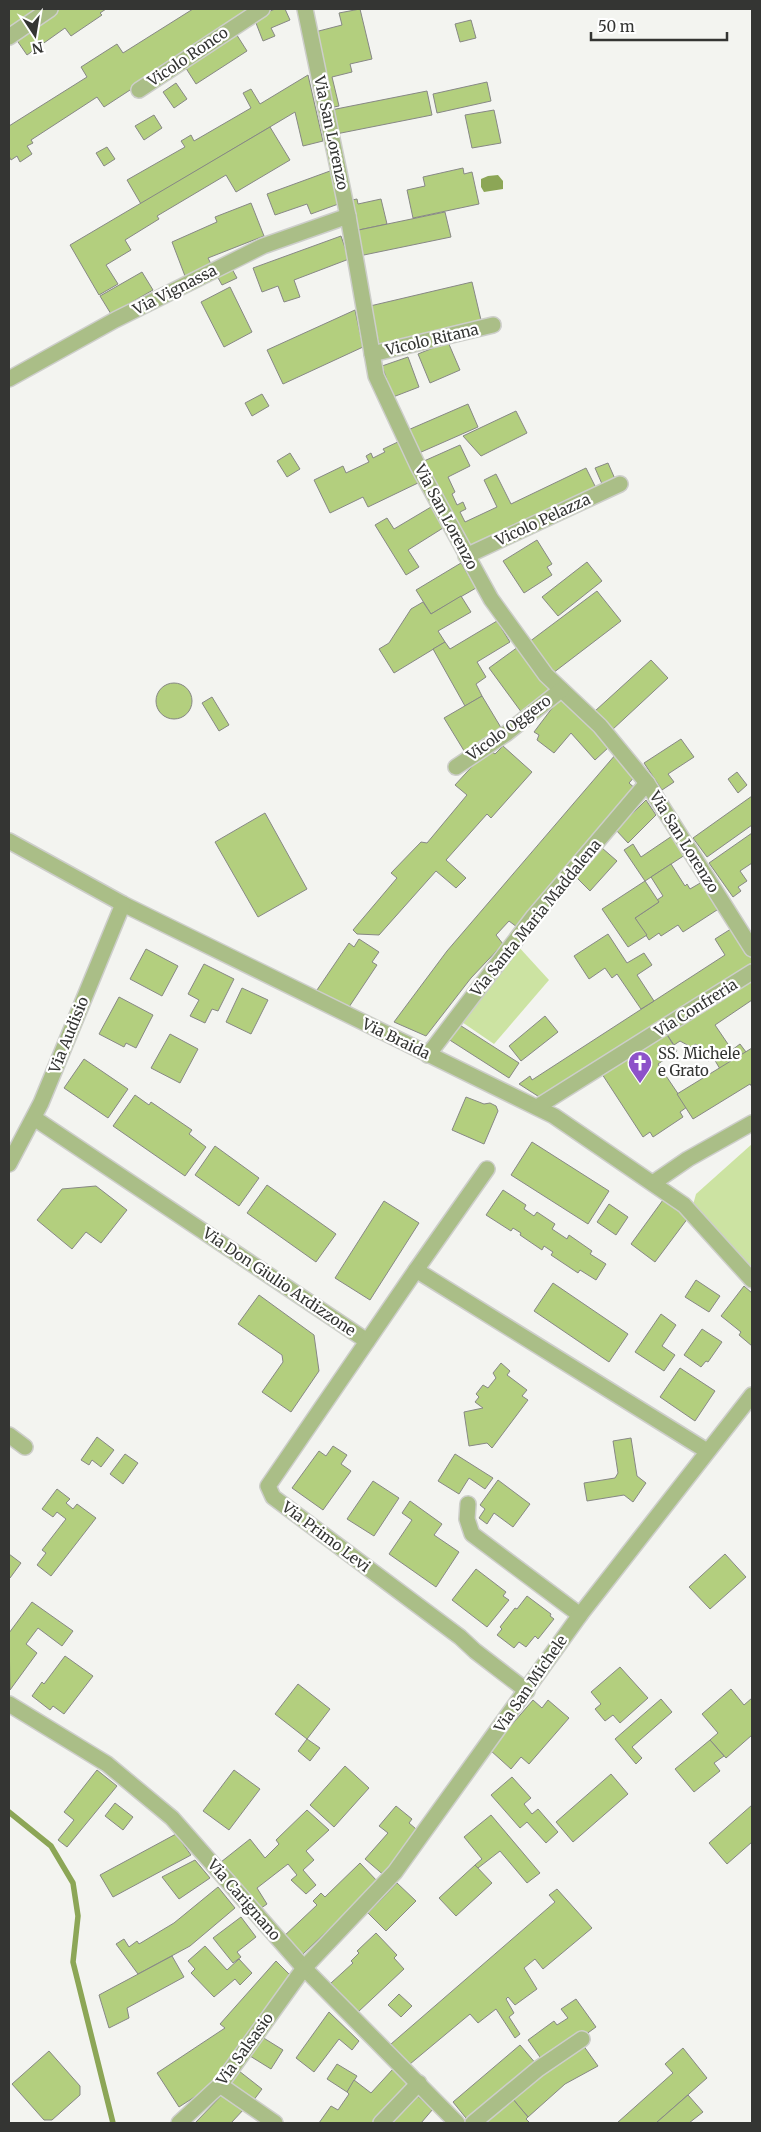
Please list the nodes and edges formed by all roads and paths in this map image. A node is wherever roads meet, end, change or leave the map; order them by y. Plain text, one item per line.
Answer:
1 (50, 9) edge
2 (262, 9) edge
3 (304, 9) edge
4 (9, 37) edge
5 (139, 90) dead end
6 (348, 216) junction
7 (492, 326) dead end
8 (372, 354) junction
9 (9, 379) edge
10 (620, 484) dead end
11 (466, 556) junction
12 (561, 690) junction
13 (456, 767) dead end
14 (647, 783) junction
15 (9, 841) edge
16 (123, 904) junction
17 (752, 949) edge
18 (752, 972) edge
19 (428, 1054) junction
20 (537, 1108) junction
21 (34, 1118) junction
22 (752, 1123) edge
23 (9, 1164) edge
24 (486, 1169) dead end
25 (652, 1183) junction
26 (416, 1270) junction
27 (752, 1280) edge
28 (367, 1341) junction
29 (752, 1395) edge
30 (9, 1434) edge
31 (25, 1446) dead end
32 (707, 1451) junction
33 (468, 1504) dead end
34 (580, 1615) junction
35 (527, 1691) junction
36 (9, 1704) edge
37 (304, 1968) junction
38 (582, 2039) dead end
39 (419, 2083) junction
40 (220, 2085) junction
41 (179, 2123) edge
42 (275, 2123) edge
43 (381, 2123) edge
44 (457, 2123) edge
45 (473, 2123) edge

1 - 4 street
2 - 5 street, Vicolo Ronco
3 - 6 street, Via San Lorenzo
6 - 8 street, Via San Lorenzo
6 - 9 street, Via Vignassa
7 - 8 street, Vicolo Ritana
8 - 11 street, Via San Lorenzo
10 - 11 street, Vicolo Pelazza
11 - 12 street, Via San Lorenzo
12 - 13 street, Vicolo Oggero
12 - 14 street, Via San Lorenzo
14 - 17 street, Via San Lorenzo
14 - 19 street, Via Santa Maria Maddalena
15 - 16 street, Via Braida
16 - 19 street, Via Braida
16 - 21 street, Via Audisio
18 - 20 street, Via Confreria
19 - 20 street, Via Braida
20 - 25 street, Via Braida
21 - 23 street, Via Audisio
21 - 28 street, Via Don Giulio Ardizzone
22 - 25 street
24 - 26 street, Via Don Giulio Ardizzone
25 - 27 street, Via Braida
26 - 28 street, Via Don Giulio Ardizzone
26 - 32 street
28 - 35 street, Via Primo Levi
29 - 32 street, Via San Michele
30 - 31 street
32 - 34 street, Via San Michele
33 - 34 street
34 - 35 street, Via San Michele
35 - 37 street, Via San Michele
36 - 37 street, Via Carignano
37 - 39 street, Via Carignano
37 - 40 street, Via Salsasio
38 - 45 street
39 - 43 street
39 - 44 street, Via Carignano
40 - 41 street, Via Salsasio
40 - 42 street

